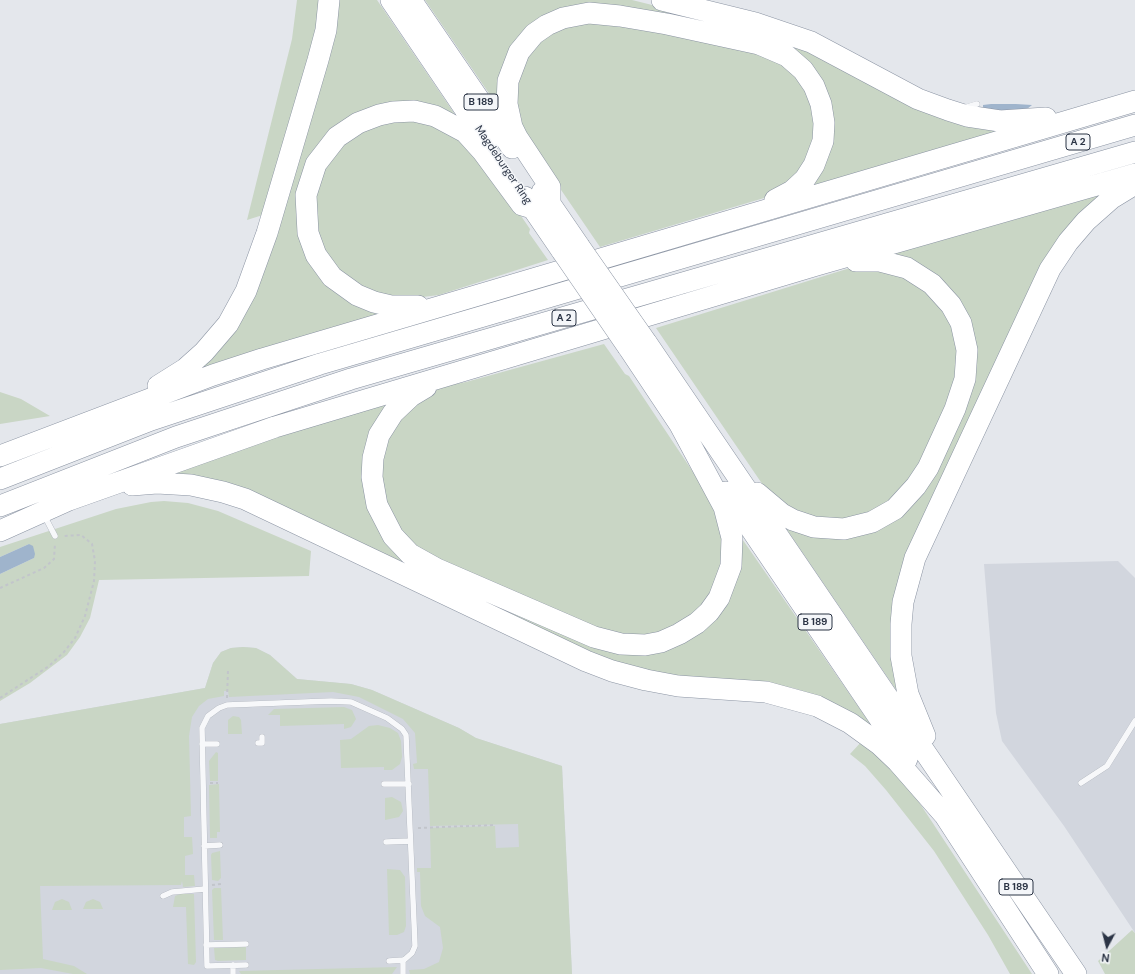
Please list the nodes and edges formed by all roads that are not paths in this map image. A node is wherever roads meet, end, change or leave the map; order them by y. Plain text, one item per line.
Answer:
1 (329, 0) edge
2 (391, 0) edge
3 (411, 0) edge
4 (662, 0) edge
5 (1135, 102) edge
6 (1108, 110) junction
7 (1135, 125) edge
8 (1135, 152) edge
9 (1135, 174) edge
10 (1135, 184) edge
11 (541, 206) junction
12 (736, 219) junction
13 (818, 265) junction
14 (468, 298) junction
15 (637, 344) junction
16 (470, 368) junction
17 (112, 413) junction
18 (680, 425) junction
19 (0, 456) edge
20 (729, 467) junction
21 (0, 479) edge
22 (69, 500) junction
23 (0, 506) edge
24 (42, 512) junction
25 (0, 531) edge
26 (55, 536) road end
27 (1135, 721) edge
28 (262, 738) dead end
29 (258, 743) dead end
30 (202, 744) junction
31 (217, 744) dead end
32 (1081, 783) dead end
33 (384, 784) dead end
34 (408, 784) junction
35 (957, 800) junction
36 (948, 820) junction
37 (410, 841) junction
38 (386, 842) dead end
39 (220, 845) dead end
40 (204, 846) junction
41 (205, 889) junction
42 (163, 896) dead end
43 (246, 944) dead end
44 (206, 945) junction
45 (403, 960) junction
46 (389, 961) dead end
47 (233, 965) junction
48 (246, 965) dead end
49 (234, 974) edge
50 (403, 974) edge
51 (1048, 974) edge
52 (1076, 974) edge

1 - 17 highway
2 - 11 highway, Magdeburger Ring / B 189
3 - 11 highway, Magdeburger Ring / B 189
4 - 6 highway
5 - 6 highway
6 - 12 highway
7 - 21 highway, A 2
8 - 23 highway, A 2
9 - 13 highway
10 - 35 highway
11 - 12 highway
11 - 14 highway
11 - 15 highway, Magdeburger Ring / B 189, bridge
12 - 14 highway
13 - 16 highway
13 - 20 highway
14 - 17 highway
15 - 18 highway, B 189
15 - 20 highway, B 189
16 - 18 highway
16 - 22 highway
17 - 19 highway
18 - 36 highway, B 189
20 - 35 highway, B 189
22 - 24 highway
22 - 36 highway
24 - 25 highway
24 - 26 lane
27 - 32 lane
28 - 29 lane
30 - 31 lane
30 - 34 lane
30 - 40 lane
33 - 34 lane
34 - 37 lane
35 - 52 highway, B 189
36 - 51 highway, B 189
37 - 38 lane
37 - 45 lane
39 - 40 lane
40 - 41 lane
41 - 42 lane
41 - 44 lane
43 - 44 lane
44 - 47 lane
45 - 46 lane
45 - 50 lane
47 - 48 lane
47 - 49 lane

